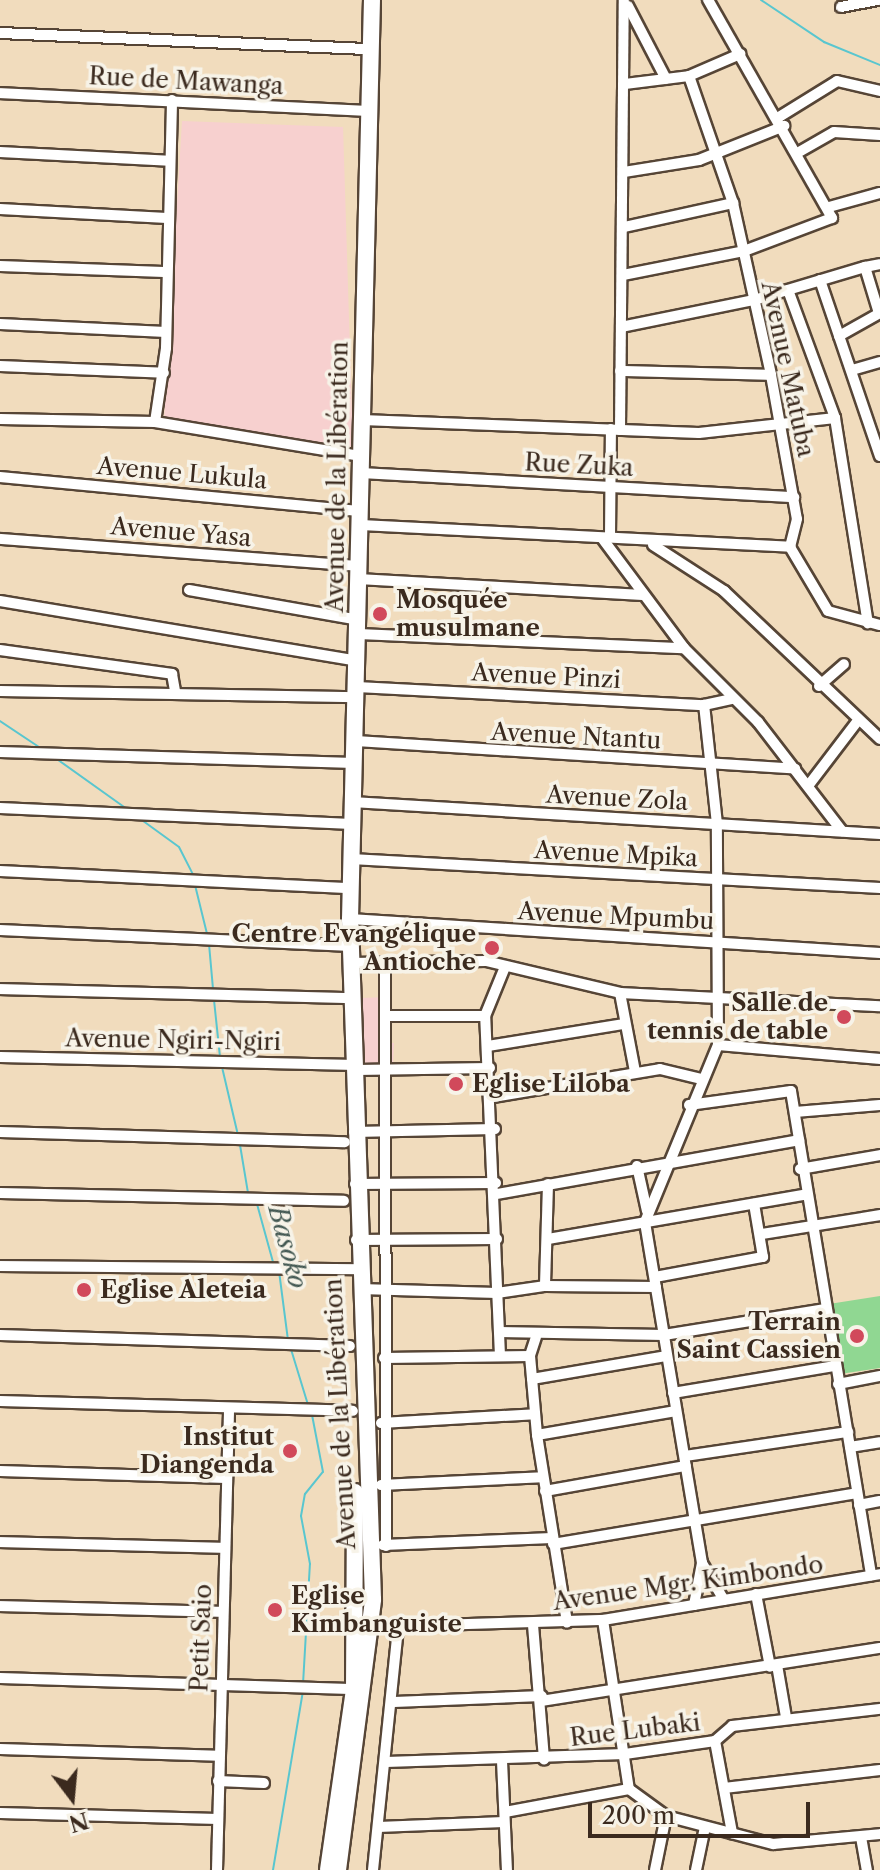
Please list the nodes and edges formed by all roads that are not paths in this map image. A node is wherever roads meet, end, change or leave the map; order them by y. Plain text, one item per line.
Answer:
1 (708, 0) edge
2 (878, 0) edge
3 (376, 3) edge
4 (626, 3) edge
5 (841, 7) dead end
6 (0, 33) edge
7 (371, 49) junction
8 (740, 54) junction
9 (689, 76) junction
10 (666, 79) junction
11 (625, 84) junction
12 (880, 91) edge
13 (0, 93) edge
14 (172, 100) junction
15 (369, 111) junction
16 (781, 122) junction
17 (880, 135) edge
18 (0, 152) edge
19 (799, 152) junction
20 (718, 155) junction
21 (169, 161) junction
22 (624, 172) junction
23 (880, 193) edge
24 (733, 203) junction
25 (829, 207) junction
26 (0, 209) edge
27 (167, 218) junction
28 (624, 227) junction
29 (744, 251) junction
30 (880, 264) edge
31 (0, 266) edge
32 (865, 267) junction
33 (164, 272) junction
34 (623, 275) junction
35 (820, 280) junction
36 (788, 290) junction
37 (754, 300) junction
38 (880, 313) edge
39 (0, 324) edge
40 (621, 327) junction
41 (166, 332) junction
42 (839, 336) junction
43 (880, 362) edge
44 (0, 366) edge
45 (852, 370) junction
46 (620, 371) junction
47 (164, 373) junction
48 (771, 375) junction
49 (835, 418) junction
50 (0, 419) edge
51 (362, 420) junction
52 (155, 422) junction
53 (876, 424) edge
54 (780, 425) junction
55 (615, 430) junction
56 (880, 456) edge
57 (361, 465) junction
58 (0, 477) edge
59 (609, 486) junction
60 (794, 497) junction
61 (361, 518) junction
62 (606, 538) junction
63 (0, 539) edge
64 (651, 543) junction
65 (790, 547) junction
66 (359, 572) junction
67 (189, 590) dead end
68 (643, 595) junction
69 (0, 601) edge
70 (874, 624) edge
71 (359, 627) junction
72 (684, 648) junction
73 (0, 650) edge
74 (357, 661) junction
75 (844, 664) dead end
76 (819, 686) junction
77 (0, 691) edge
78 (175, 691) junction
79 (357, 692) junction
80 (732, 699) junction
81 (704, 705) junction
82 (856, 723) junction
83 (880, 739) edge
84 (356, 741) junction
85 (0, 752) edge
86 (354, 763) junction
87 (712, 763) junction
88 (795, 769) junction
89 (808, 786) junction
90 (352, 802) junction
91 (0, 808) edge
92 (352, 824) junction
93 (717, 824) junction
94 (842, 831) junction
95 (880, 834) edge
96 (351, 859) junction
97 (0, 871) edge
98 (719, 878) junction
99 (351, 888) junction
100 (880, 888) edge
101 (350, 919) junction
102 (0, 930) edge
103 (718, 942) junction
104 (880, 953) edge
105 (352, 957) junction
106 (385, 962) junction
107 (505, 967) junction
108 (0, 989) edge
109 (620, 993) junction
110 (349, 998) junction
111 (719, 998) junction
112 (880, 1006) edge
113 (385, 1016) junction
114 (485, 1016) junction
115 (624, 1024) junction
116 (718, 1045) junction
117 (488, 1046) junction
118 (0, 1057) edge
119 (880, 1059) edge
120 (352, 1066) junction
121 (490, 1068) junction
122 (383, 1069) junction
123 (635, 1072) junction
124 (701, 1079) junction
125 (493, 1097) junction
126 (689, 1105) junction
127 (880, 1105) edge
128 (795, 1112) junction
129 (495, 1129) junction
130 (383, 1130) junction
131 (0, 1132) edge
132 (349, 1137) junction
133 (799, 1140) junction
134 (880, 1155) edge
135 (669, 1161) junction
136 (637, 1166) junction
137 (800, 1169) junction
138 (354, 1184) junction
139 (548, 1184) junction
140 (384, 1185) junction
141 (497, 1189) junction
142 (0, 1193) edge
143 (804, 1195) junction
144 (344, 1201) junction
145 (754, 1204) junction
146 (880, 1215) edge
147 (646, 1217) junction
148 (812, 1227) junction
149 (762, 1234) junction
150 (384, 1239) junction
151 (497, 1239) junction
152 (548, 1239) junction
153 (356, 1240) junction
154 (0, 1266) edge
155 (352, 1270) junction
156 (656, 1282) junction
157 (545, 1286) junction
158 (358, 1288) junction
159 (384, 1292) junction
160 (497, 1293) junction
161 (824, 1309) junction
162 (499, 1332) junction
163 (0, 1335) edge
164 (664, 1335) junction
165 (536, 1337) junction
166 (350, 1346) junction
167 (500, 1356) junction
168 (530, 1356) junction
169 (667, 1356) junction
170 (384, 1358) junction
171 (834, 1366) junction
172 (880, 1376) edge
173 (532, 1379) junction
174 (838, 1384) junction
175 (673, 1393) junction
176 (0, 1401) edge
177 (229, 1408) junction
178 (353, 1411) junction
179 (676, 1411) junction
180 (535, 1414) junction
181 (381, 1423) junction
182 (848, 1432) junction
183 (537, 1435) junction
184 (880, 1442) edge
185 (850, 1447) junction
186 (685, 1461) junction
187 (0, 1471) edge
188 (542, 1477) junction
189 (226, 1478) junction
190 (381, 1485) junction
191 (545, 1491) junction
192 (857, 1493) junction
193 (880, 1501) edge
194 (859, 1505) junction
195 (695, 1522) junction
196 (553, 1541) junction
197 (0, 1542) edge
198 (378, 1545) junction
199 (224, 1548) junction
200 (702, 1563) junction
201 (875, 1575) edge
202 (756, 1594) junction
203 (724, 1600) junction
204 (694, 1605) junction
205 (0, 1606) edge
206 (222, 1612) junction
207 (603, 1620) junction
208 (567, 1623) junction
209 (533, 1625) junction
210 (364, 1627) junction
211 (398, 1628) junction
212 (880, 1648) edge
213 (773, 1666) junction
214 (0, 1678) edge
215 (219, 1684) junction
216 (360, 1689) junction
217 (614, 1693) junction
218 (542, 1699) junction
219 (394, 1702) junction
220 (880, 1709) edge
221 (786, 1717) junction
222 (715, 1741) junction
223 (0, 1749) edge
224 (625, 1754) junction
225 (218, 1756) junction
226 (544, 1760) junction
227 (502, 1761) junction
228 (386, 1762) junction
229 (880, 1770) edge
230 (218, 1781) junction
231 (264, 1783) dead end
232 (724, 1788) junction
233 (629, 1789) junction
234 (0, 1813) edge
235 (666, 1816) junction
236 (505, 1817) junction
237 (218, 1819) junction
238 (378, 1827) junction
239 (705, 1827) junction
240 (732, 1833) junction
241 (880, 1834) edge
242 (861, 1837) junction
243 (217, 1870) edge
244 (328, 1870) edge
245 (338, 1870) edge
246 (373, 1870) edge
247 (507, 1870) edge
248 (655, 1870) edge
249 (696, 1870) edge
250 (867, 1870) edge

1 - 8 street
2 - 5 street
3 - 7 highway, Avenue de la Libération
4 - 10 street
4 - 11 street
6 - 7 street
7 - 15 highway, Avenue de la Libération
8 - 9 street
8 - 16 street
9 - 10 street
9 - 20 street, Avenue Matuba
10 - 11 street
11 - 22 street
12 - 16 street
13 - 14 street, Rue de Mawanga
14 - 15 street, Rue de Mawanga
14 - 21 street
15 - 51 highway, Avenue de la Libération
16 - 19 street
16 - 20 street
17 - 19 street
18 - 21 street
19 - 25 street
20 - 22 street
20 - 24 street, Avenue Matuba
21 - 27 street
22 - 28 street
23 - 25 street
24 - 28 street
24 - 29 street, Avenue Matuba
25 - 29 street
26 - 27 street
27 - 33 street
28 - 34 street
29 - 34 street
29 - 37 street, Avenue Matuba
30 - 32 street
31 - 33 street
32 - 35 street
32 - 38 street
33 - 41 street
34 - 40 street
35 - 36 street
35 - 42 street
36 - 37 street
36 - 49 street
37 - 40 street
37 - 48 street, Avenue Matuba
38 - 42 street
39 - 41 street
40 - 46 street
41 - 47 street
42 - 45 street
43 - 45 street
44 - 47 street
45 - 53 street
46 - 48 street
46 - 55 street
47 - 52 street
48 - 54 street, Avenue Matuba
49 - 54 street
49 - 70 street
50 - 52 street, Rue Zuka
51 - 55 street
51 - 57 highway, Avenue de la Libération
52 - 57 street, Rue Zuka
53 - 56 street
54 - 55 street
54 - 60 street, Avenue Matuba
55 - 59 street
57 - 59 street, Rue Zuka
57 - 61 highway, Avenue de la Libération
58 - 61 street, Avenue Lukula
59 - 60 street, Rue Zuka
59 - 62 street
60 - 65 street, Avenue Matuba
61 - 62 street, Avenue Lukula
61 - 66 highway, Avenue de la Libération
62 - 64 street, Avenue Lukula
62 - 68 street
63 - 66 street, Avenue Yasa
64 - 65 street, Avenue Lukula
64 - 76 street
65 - 70 street
66 - 68 street, Avenue Yasa
66 - 71 highway, Avenue de la Libération
67 - 71 street
68 - 72 street
69 - 74 street
71 - 72 street
71 - 74 highway, Avenue de la Libération
72 - 80 street
73 - 78 street
74 - 79 highway, Avenue de la Libération
75 - 76 street
76 - 82 street
77 - 78 street, Avenue Pinzi
78 - 79 street, Avenue Pinzi
79 - 81 street, Avenue Pinzi
79 - 84 highway, Avenue de la Libération
80 - 81 street, Avenue Pinzi
80 - 88 street
81 - 87 street
82 - 83 street
82 - 89 street
84 - 86 highway, Avenue de la Libération
84 - 87 street, Avenue Ntantu
85 - 86 street
86 - 90 highway, Avenue de la Libération
87 - 88 street, Avenue Ntantu
87 - 93 street
88 - 89 street
89 - 94 street
90 - 92 highway, Avenue de la Libération
90 - 93 street, Avenue Zola
91 - 92 street
92 - 96 highway, Avenue de la Libération
93 - 94 street, Avenue Zola
93 - 98 street
94 - 95 street, Avenue Zola
96 - 98 street, Avenue Mpika
96 - 99 highway, Avenue de la Libération
97 - 99 street
98 - 100 street, Avenue Mpika
98 - 103 street
99 - 101 highway, Avenue de la Libération
101 - 103 street, Avenue Mpumbu
101 - 105 highway, Avenue de la Libération
102 - 105 street
103 - 104 street, Avenue Mpumbu
103 - 111 street
105 - 106 street
105 - 110 highway, Avenue de la Libération
105 - 120 highway, Avenue de la Libération
106 - 107 street
106 - 113 street
107 - 109 street
107 - 114 street
108 - 110 street
109 - 111 street
109 - 115 street
110 - 120 highway, Avenue de la Libération
111 - 112 street
111 - 116 street
113 - 114 street
113 - 122 street
114 - 117 street
115 - 117 street
115 - 123 street
116 - 119 street
116 - 124 street
117 - 121 street
118 - 120 street, Avenue Ngiri-Ngiri
120 - 122 street, Avenue Ngiri-Ngiri
120 - 132 highway, Avenue de la Libération
121 - 122 street, Avenue Ngiri-Ngiri
121 - 125 street
122 - 130 street
123 - 124 street
123 - 125 street
124 - 126 street
125 - 129 street
126 - 128 street
126 - 135 street
127 - 128 street
128 - 133 street
129 - 130 street
129 - 141 street
130 - 132 street
130 - 140 street
131 - 132 street
132 - 138 highway, Avenue de la Libération
132 - 144 highway, Avenue de la Libération
133 - 135 street
133 - 137 street
134 - 137 street
135 - 136 street
135 - 147 street
136 - 139 street
136 - 147 street
137 - 143 street
138 - 140 street
138 - 153 highway, Avenue de la Libération
139 - 141 street
139 - 152 street
140 - 141 street
140 - 150 street
141 - 151 street
142 - 144 street
143 - 145 street
143 - 148 street
144 - 155 highway, Avenue de la Libération
145 - 147 street
145 - 149 street
146 - 148 street
147 - 152 street
147 - 156 street
148 - 149 street
148 - 161 street
149 - 156 street
150 - 151 street
150 - 153 street
150 - 159 street
151 - 160 street
152 - 157 street
153 - 155 highway, Avenue de la Libération
154 - 155 street
155 - 158 highway, Avenue de la Libération
155 - 166 highway, Avenue de la Libération
156 - 157 street
156 - 164 street
157 - 160 street
158 - 159 street
158 - 198 highway, Avenue de la Libération
159 - 160 street
159 - 170 street
160 - 162 street
161 - 164 street
161 - 171 street
162 - 165 street
162 - 167 street
163 - 166 street
164 - 165 street
164 - 169 street
165 - 168 street
166 - 178 highway, Avenue de la Libération
167 - 168 street
167 - 170 street
168 - 173 street
169 - 173 street
169 - 175 street
170 - 181 street
171 - 174 street
171 - 175 street
172 - 174 street
173 - 180 street
174 - 182 street
175 - 179 street
176 - 177 street
177 - 178 street
177 - 189 street, Petit Saio
178 - 210 highway, Avenue de la Libération
179 - 183 street
179 - 186 street
180 - 181 street
180 - 183 street
181 - 190 street
182 - 185 street
182 - 186 street
183 - 188 street
184 - 185 street
185 - 192 street
186 - 191 street
186 - 195 street
187 - 189 street
188 - 190 street
188 - 191 street
189 - 199 street, Petit Saio
190 - 198 street
191 - 196 street
192 - 194 street
192 - 195 street
193 - 194 street
194 - 201 street
195 - 196 street
195 - 200 street
196 - 198 street
196 - 208 street
197 - 199 street
198 - 210 highway, Avenue de la Libération
199 - 206 street, Petit Saio
200 - 203 street
200 - 204 street
201 - 202 street, Avenue Mgr. Kimbondo
202 - 203 street, Avenue Mgr. Kimbondo
202 - 213 street
203 - 204 street, Avenue Mgr. Kimbondo
204 - 207 street, Avenue Mgr. Kimbondo
205 - 206 street
206 - 215 street, Petit Saio
207 - 208 street, Avenue Mgr. Kimbondo
207 - 217 street
208 - 209 street, Avenue Mgr. Kimbondo
209 - 211 street, Avenue Mgr. Kimbondo
209 - 218 street
210 - 211 street, Avenue Mgr. Kimbondo
210 - 216 highway, Avenue de la Libération
211 - 219 street
212 - 213 street
213 - 217 street
213 - 221 street
214 - 215 street
215 - 216 street
215 - 225 street, Petit Saio
216 - 244 highway, Avenue de la Libération
216 - 245 highway, Avenue de la Libération
217 - 218 street
217 - 224 street
218 - 219 street
218 - 226 street
219 - 228 street
220 - 221 street, Rue Lubaki
221 - 222 street, Rue Lubaki
222 - 224 street, Rue Lubaki
222 - 232 street
223 - 225 street
224 - 226 street, Rue Lubaki
224 - 233 street
225 - 230 street, Petit Saio
226 - 227 street, Rue Lubaki
227 - 228 street, Rue Lubaki
227 - 236 street
228 - 238 street
229 - 232 street
230 - 231 street
230 - 237 street, Petit Saio
232 - 240 street
233 - 235 street
233 - 236 street
234 - 237 street
235 - 239 street
235 - 248 street
236 - 238 street
236 - 247 street
237 - 243 street, Petit Saio
238 - 246 street
239 - 240 street
239 - 249 street
240 - 242 street
241 - 242 street
242 - 250 street

